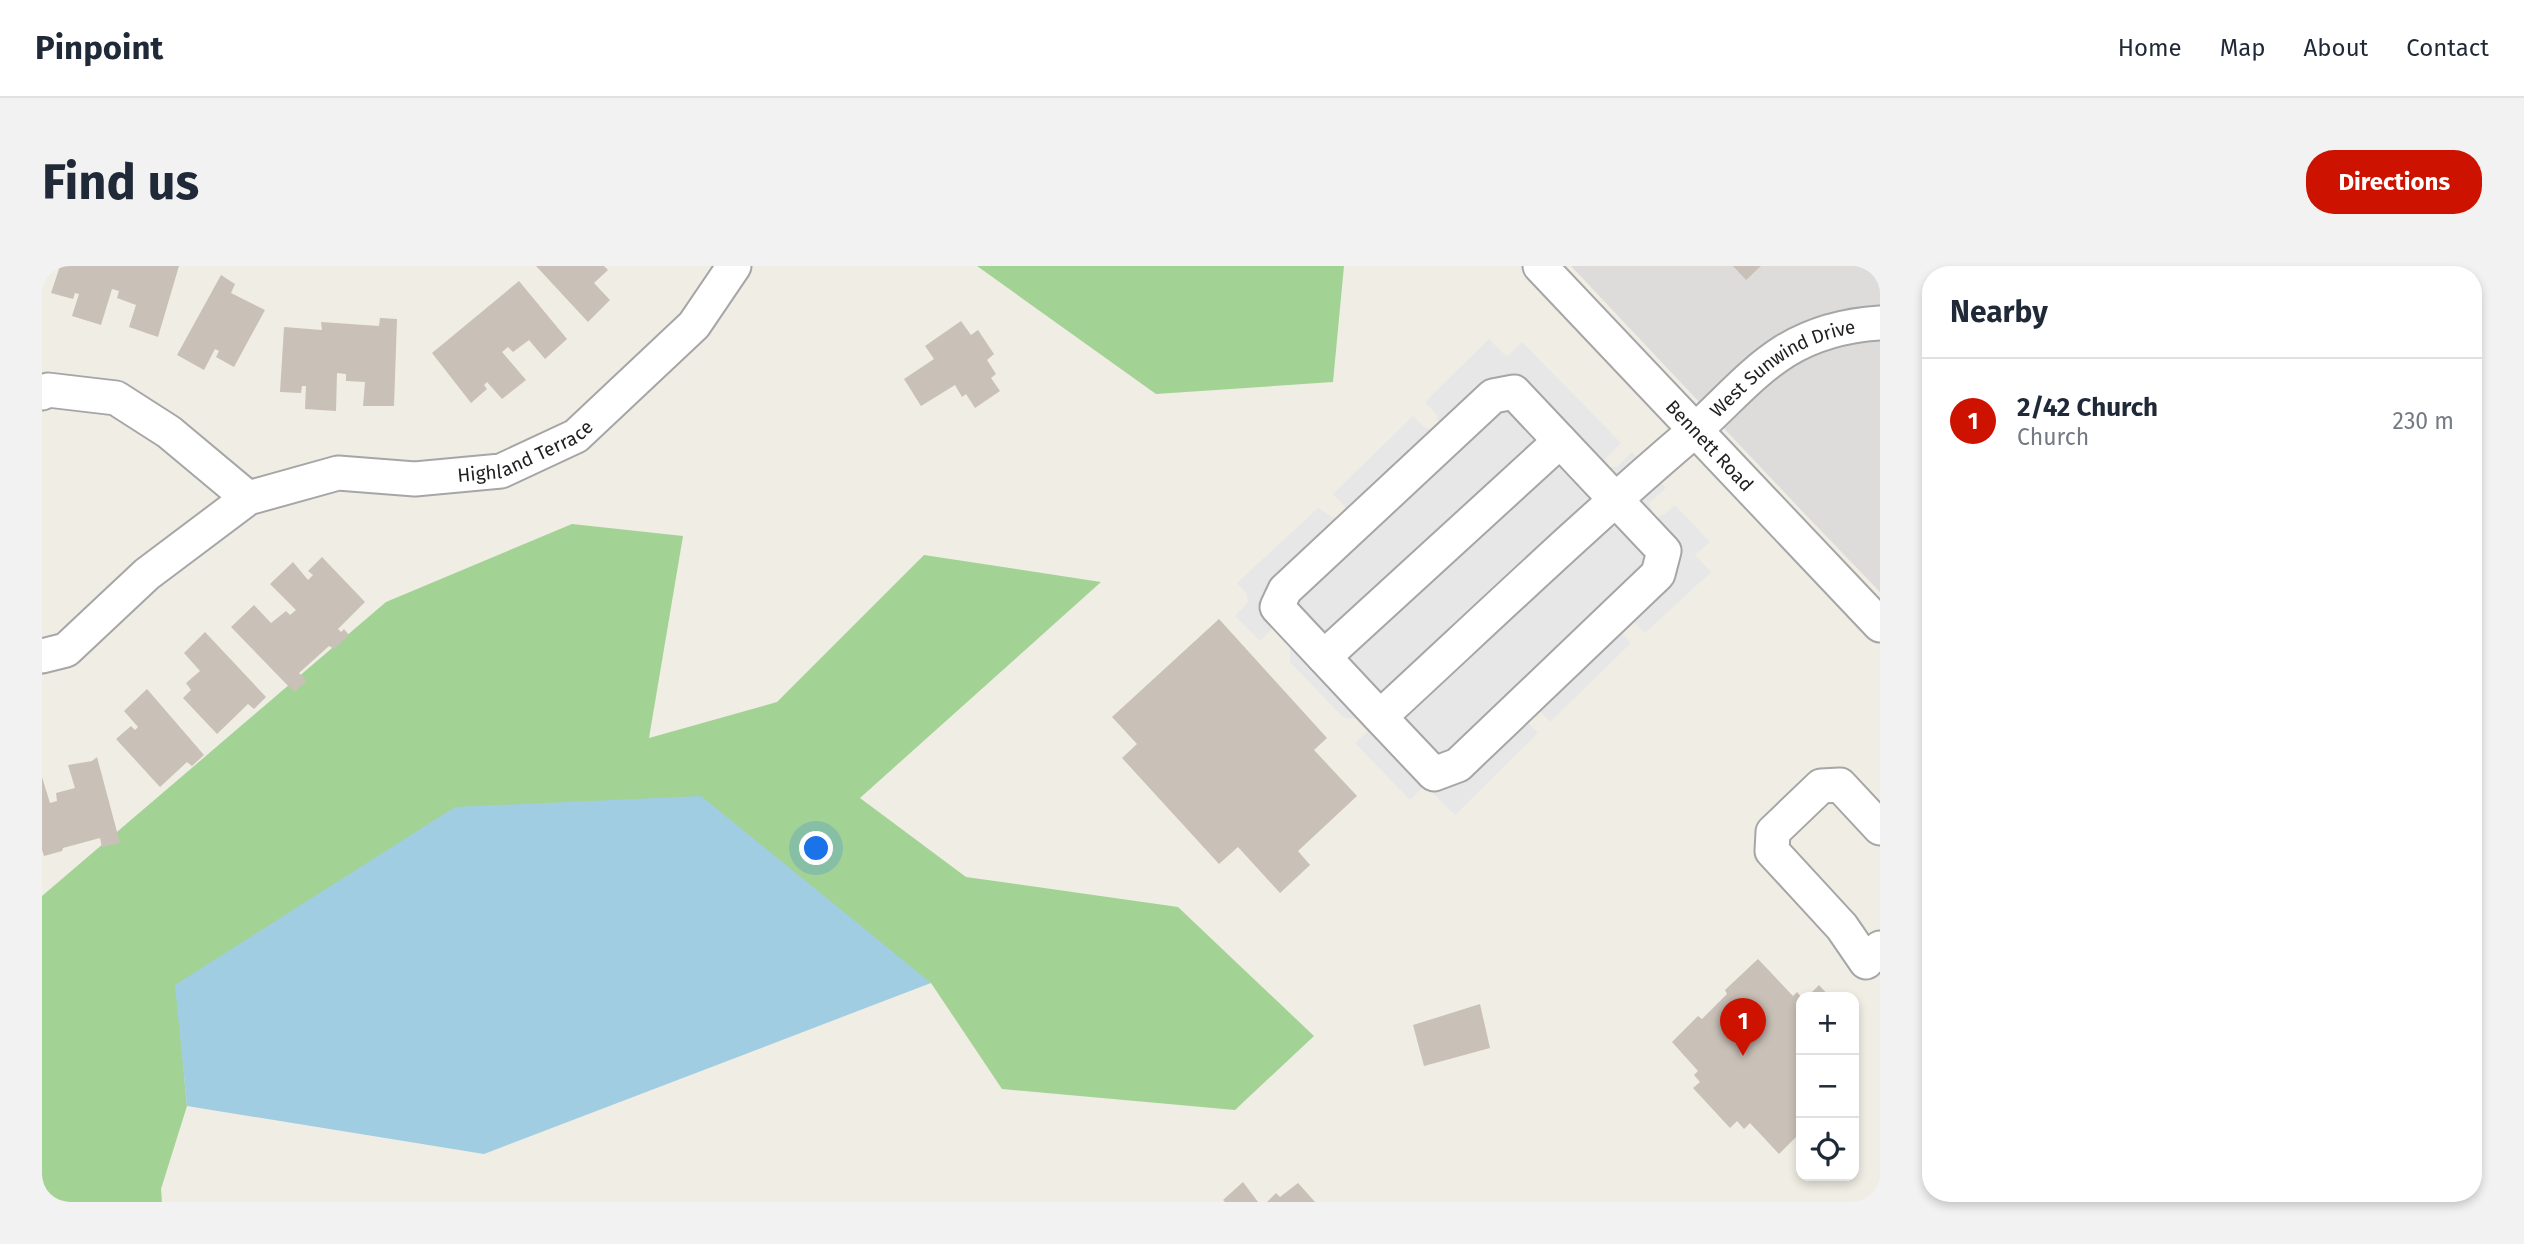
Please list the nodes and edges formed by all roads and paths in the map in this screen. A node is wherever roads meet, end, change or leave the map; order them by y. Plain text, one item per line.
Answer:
1 (734, 266) edge
2 (1540, 266) edge
3 (1880, 323) edge
4 (42, 393) edge
5 (1695, 430) junction
6 (1560, 441) junction
7 (248, 498) junction
8 (1616, 499) junction
9 (1880, 625) edge
10 (42, 656) edge
11 (1324, 657) junction
12 (1380, 717) junction
13 (1880, 828) edge
14 (1875, 962) edge

1 - 7 street, Highland Terrace
2 - 5 street, Bennett Road
3 - 5 street, West Sunwind Drive
4 - 7 street
5 - 8 street, West Sunwind Drive
5 - 9 street, Bennett Road
6 - 8 street
6 - 11 street
6 - 11 street
7 - 10 street, Highland Terrace
8 - 12 street, West Sunwind Drive
8 - 12 street
11 - 12 street
13 - 14 street

